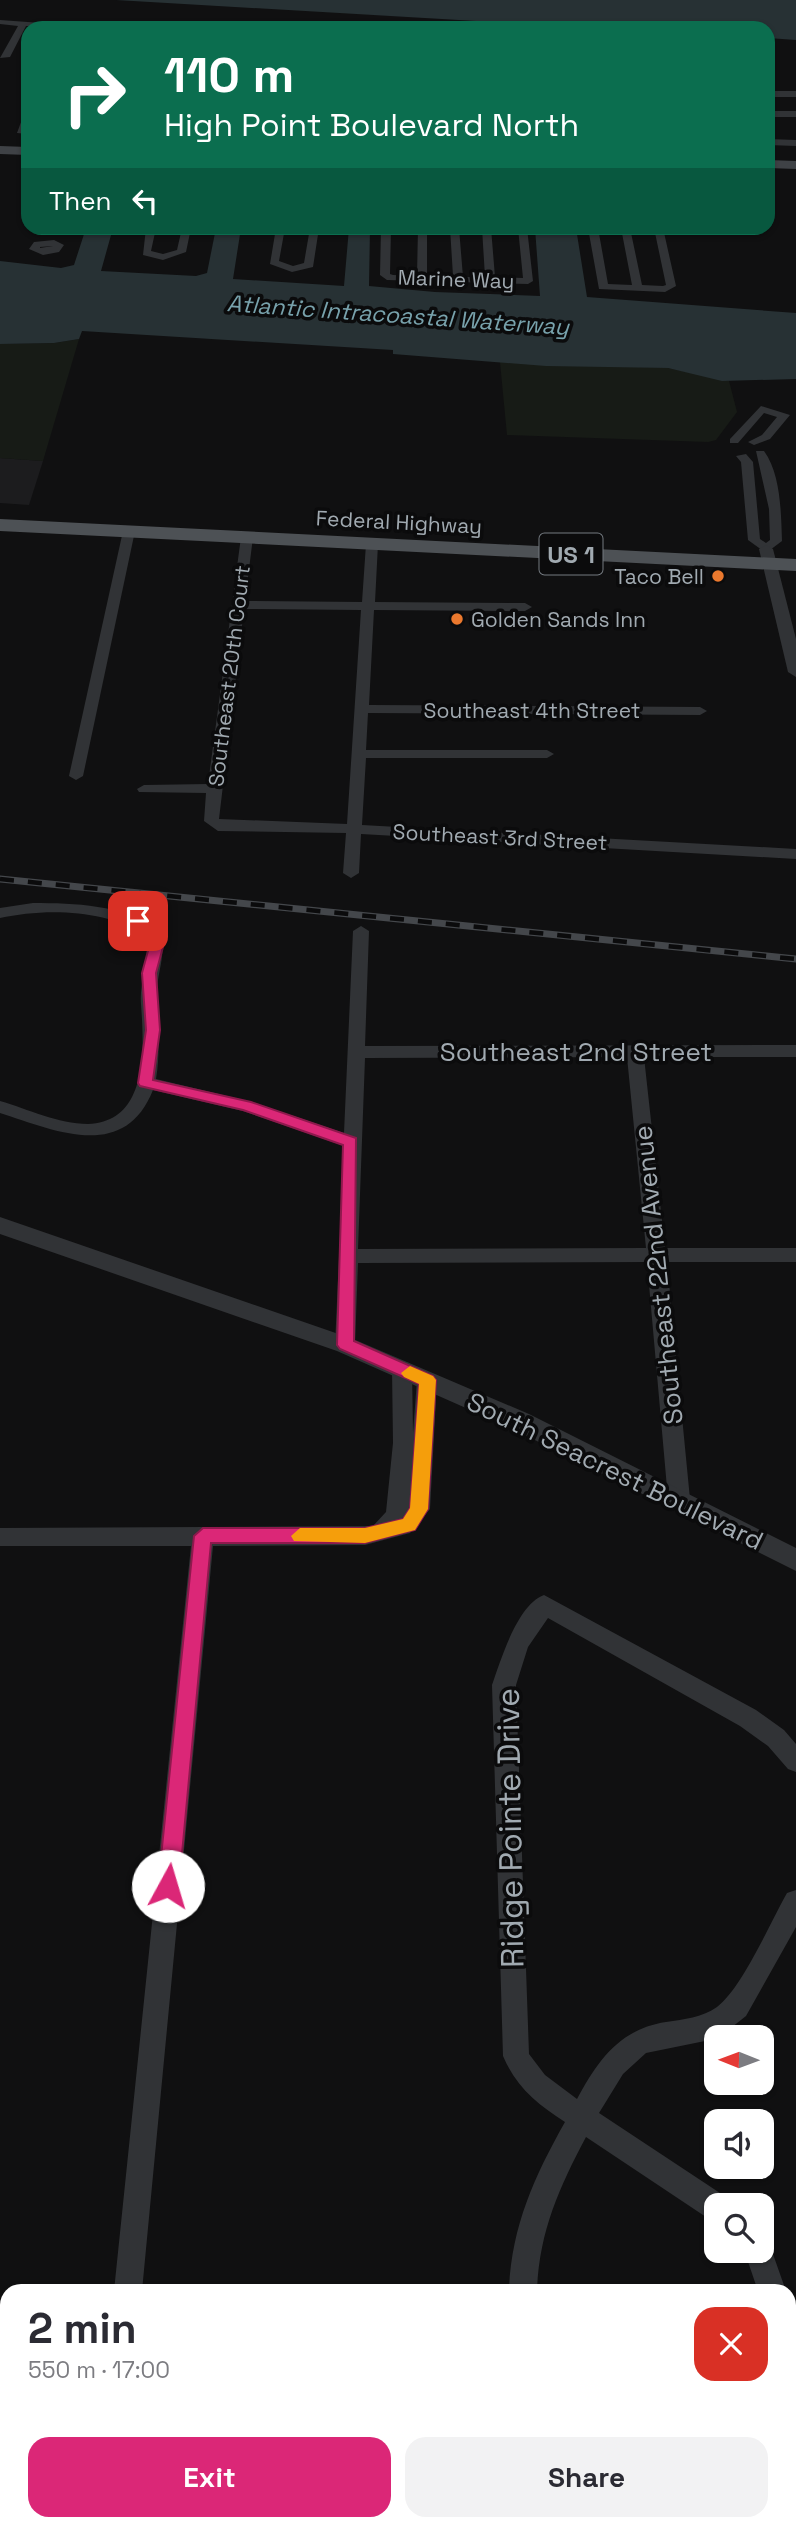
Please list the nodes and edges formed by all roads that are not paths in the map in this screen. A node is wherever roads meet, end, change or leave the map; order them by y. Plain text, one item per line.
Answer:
1 (0, 22) edge
2 (21, 24) edge
3 (21, 28) edge
4 (0, 57) edge
5 (775, 94) edge
6 (796, 94) edge
7 (775, 114) edge
8 (796, 114) edge
9 (775, 131) edge
10 (782, 131) dead end
11 (775, 142) edge
12 (796, 143) edge
13 (0, 150) edge
14 (21, 151) edge
15 (775, 164) edge
16 (796, 165) edge
17 (61, 235) edge
18 (150, 235) edge
19 (185, 235) edge
20 (279, 235) edge
21 (314, 235) edge
22 (386, 235) edge
23 (423, 235) edge
24 (455, 235) edge
25 (487, 235) edge
26 (524, 235) edge
27 (594, 235) edge
28 (627, 235) edge
29 (660, 235) edge
30 (54, 243) dead end
31 (422, 279) junction
32 (458, 280) junction
33 (490, 281) junction
34 (638, 289) junction
35 (734, 441) junction
36 (757, 448) junction
37 (742, 456) junction
38 (0, 511) edge
39 (0, 524) edge
40 (129, 531) junction
41 (247, 537) junction
42 (369, 537) junction
43 (796, 551) edge
44 (767, 556) junction
45 (796, 565) edge
46 (239, 605) junction
47 (366, 607) junction
48 (525, 607) dead end
49 (796, 672) edge
50 (364, 709) junction
51 (700, 711) dead end
52 (360, 754) junction
53 (547, 754) dead end
54 (76, 776) dead end
55 (215, 788) junction
56 (144, 789) dead end
57 (211, 815) joint
58 (356, 829) junction
59 (796, 854) edge
60 (351, 873) dead end
61 (0, 913) edge
62 (361, 931) dead end
63 (796, 1051) edge
64 (356, 1052) junction
65 (635, 1052) junction
66 (146, 1083) junction
67 (0, 1107) edge
68 (351, 1142) junction
69 (0, 1225) edge
70 (656, 1255) junction
71 (796, 1255) edge
72 (349, 1256) junction
73 (345, 1345) junction
74 (402, 1369) junction
75 (427, 1380) junction
76 (679, 1499) junction
77 (380, 1533) junction
78 (0, 1536) edge
79 (203, 1536) junction
80 (796, 1560) edge
81 (796, 1761) edge
82 (796, 1902) edge
83 (582, 2118) junction
84 (704, 2199) edge
85 (762, 2263) edge
86 (129, 2284) edge
87 (523, 2284) edge
88 (770, 2284) edge

1 - 2 street
3 - 4 street
5 - 6 street
7 - 8 street
9 - 10 street
11 - 12 street
13 - 14 main road
15 - 16 main road
17 - 30 street
18 - 19 street
20 - 21 street
22 - 31 street, Marine Way
23 - 31 street
24 - 32 street
25 - 33 street
26 - 33 street, Marine Way
27 - 34 street
28 - 34 street
29 - 34 street
31 - 32 street, Marine Way
32 - 33 street, Marine Way
35 - 36 street
35 - 36 street
35 - 37 street
36 - 37 street
36 - 44 street
37 - 44 street
38 - 42 main road, Federal Highway / US 1
39 - 40 main road, Federal Highway / US 1
40 - 41 main road, Federal Highway / US 1
40 - 54 street
41 - 42 main road, Federal Highway / US 1
41 - 46 street, Southeast 20th Court
42 - 44 main road, Federal Highway / US 1
42 - 44 main road, Federal Highway / US 1
42 - 47 street
43 - 44 main road, Federal Highway / US 1
44 - 45 main road, Federal Highway / US 1
44 - 49 street
46 - 47 street
46 - 55 street, Southeast 20th Court
47 - 48 street
47 - 50 street
50 - 51 street, Southeast 4th Street
50 - 52 street
52 - 53 street
52 - 58 street
55 - 56 street
55 - 57 street, Southeast 20th Court
57 - 58 street, Southeast 3rd Street
58 - 59 street, Southeast 3rd Street
58 - 60 street
61 - 66 street
62 - 64 street
63 - 65 street, Southeast 2nd Street
64 - 65 street, Southeast 2nd Street
64 - 68 street
65 - 70 street, Southeast 22nd Avenue
66 - 67 street
66 - 68 street
68 - 72 street
69 - 73 street, South Seacrest Boulevard
70 - 71 street
70 - 72 street
70 - 76 street, Southeast 22nd Avenue
72 - 73 street
73 - 74 street, South Seacrest Boulevard
74 - 75 street, South Seacrest Boulevard
74 - 77 street
75 - 76 street, South Seacrest Boulevard
75 - 77 street
76 - 80 street, South Seacrest Boulevard
77 - 79 street
78 - 79 street
79 - 86 street
81 - 83 street, Ridge Pointe Drive
82 - 83 street
83 - 84 street, Ridge Pointe Drive
83 - 87 street
85 - 88 street

